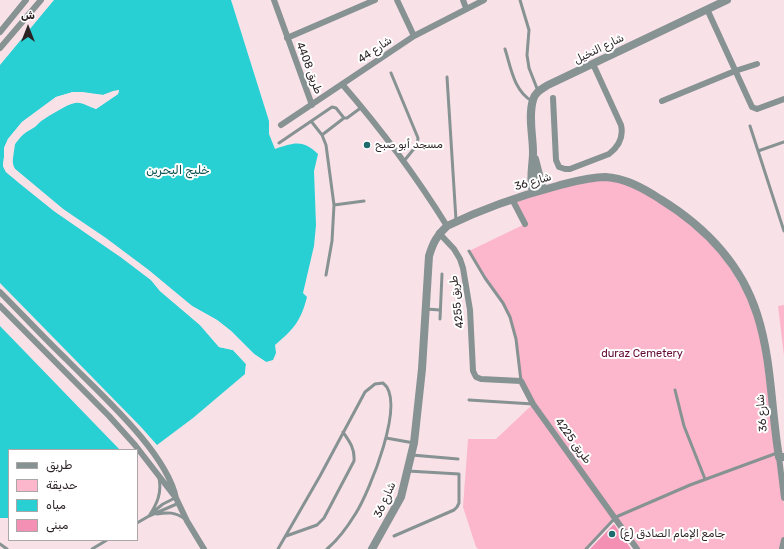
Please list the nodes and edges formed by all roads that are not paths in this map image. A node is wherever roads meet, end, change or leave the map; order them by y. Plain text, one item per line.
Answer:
1 (41, 0) edge
2 (274, 0) edge
3 (375, 0) edge
4 (397, 0) edge
5 (463, 0) edge
6 (484, 0) edge
7 (520, 0) edge
8 (727, 0) edge
9 (25, 1) edge
10 (466, 8) junction
11 (33, 9) junction
12 (707, 9) junction
13 (12, 17) junction
14 (21, 24) junction
15 (0, 32) edge
16 (414, 36) junction
17 (287, 38) junction
18 (0, 48) edge
19 (505, 49) dead end
20 (593, 64) junction
21 (757, 64) dead end
22 (735, 71) junction
23 (391, 73) dead end
24 (447, 77) dead end
25 (342, 84) junction
26 (538, 91) junction
27 (553, 98) dead end
28 (784, 98) edge
29 (533, 101) junction
30 (662, 101) dead end
31 (312, 105) junction
32 (362, 107) junction
33 (344, 118) junction
34 (311, 122) junction
35 (281, 126) dead end
36 (750, 126) dead end
37 (322, 135) junction
38 (784, 142) edge
39 (279, 143) dead end
40 (758, 151) junction
41 (533, 152) junction
42 (404, 161) junction
43 (542, 190) junction
44 (533, 192) junction
45 (512, 199) junction
46 (364, 201) dead end
47 (334, 205) junction
48 (456, 222) junction
49 (525, 224) dead end
50 (446, 226) junction
51 (784, 231) edge
52 (439, 233) junction
53 (469, 251) dead end
54 (442, 274) dead end
55 (326, 275) dead end
56 (0, 292) edge
57 (0, 306) edge
58 (426, 309) junction
59 (440, 310) junction
60 (440, 319) dead end
61 (521, 381) junction
62 (675, 390) dead end
63 (469, 400) dead end
64 (533, 404) junction
65 (343, 432) junction
66 (386, 438) junction
67 (414, 443) junction
68 (136, 449) edge
69 (138, 451) edge
70 (411, 455) junction
71 (780, 456) edge
72 (458, 459) dead end
73 (408, 471) junction
74 (159, 477) junction
75 (705, 479) junction
76 (783, 487) edge
77 (784, 498) edge
78 (177, 500) junction
79 (149, 516) junction
80 (616, 517) junction
81 (187, 521) junction
82 (138, 522) edge
83 (285, 536) junction
84 (394, 536) dead end
85 (784, 540) edge
86 (105, 541) edge
87 (0, 544) edge
88 (374, 548) edge
89 (7, 549) edge
90 (92, 549) edge
91 (204, 549) edge
92 (278, 549) edge
93 (327, 549) edge
94 (586, 549) edge
95 (637, 549) edge
96 (782, 549) edge

1 - 11 street
2 - 17 street, طريق 4408
3 - 17 street, طريق 4408
4 - 16 street
5 - 10 street
6 - 10 street, شارع 44
7 - 26 lane
8 - 12 street, شارع النخيل
9 - 11 street
9 - 13 street
10 - 16 street, شارع 44
11 - 14 street
12 - 20 street, شارع النخيل
12 - 22 street
13 - 14 street
13 - 15 street
14 - 18 street
16 - 25 street, شارع 44
17 - 31 street, طريق 4408
19 - 29 lane
20 - 26 street, شارع النخيل
20 - 27 street
21 - 22 street
22 - 28 street
22 - 30 street
23 - 42 lane
24 - 48 lane
25 - 31 street, شارع 44
25 - 32 street
26 - 29 street
29 - 41 street
31 - 35 street, شارع 44
32 - 33 lane
32 - 42 street
33 - 34 lane
33 - 37 lane
34 - 37 lane
34 - 39 lane
36 - 40 lane
37 - 47 lane
38 - 40 lane
40 - 51 lane
41 - 43 street
41 - 44 street
42 - 50 street
43 - 44 street, شارع 36
43 - 71 street, شارع 36
44 - 45 street, شارع 36
45 - 48 street, شارع 36
45 - 49 street
46 - 47 lane
47 - 55 lane
48 - 50 street, شارع 36
50 - 52 street, شارع 36
52 - 58 street, شارع 36
52 - 61 street, طريق 4255
53 - 61 lane
54 - 59 lane
56 - 78 street
57 - 68 street
58 - 59 lane
58 - 67 street, شارع 36
59 - 60 lane
61 - 64 street, طريق 4225
62 - 75 lane
63 - 64 lane
64 - 80 street, طريق 4225
65 - 66 lane
65 - 83 lane
65 - 83 lane
66 - 67 lane
66 - 93 lane
67 - 70 street, شارع 36
69 - 74 street
70 - 72 lane
70 - 73 street, شارع 36
71 - 75 lane
71 - 76 street
73 - 84 lane
73 - 88 street, شارع 36
74 - 78 street
74 - 79 lane
75 - 80 lane
76 - 77 street
78 - 79 lane
78 - 81 street
79 - 81 lane
79 - 82 lane
80 - 94 lane
80 - 95 street, طريق 4225
81 - 91 street
83 - 92 lane
85 - 96 street
86 - 90 lane
87 - 89 lane

